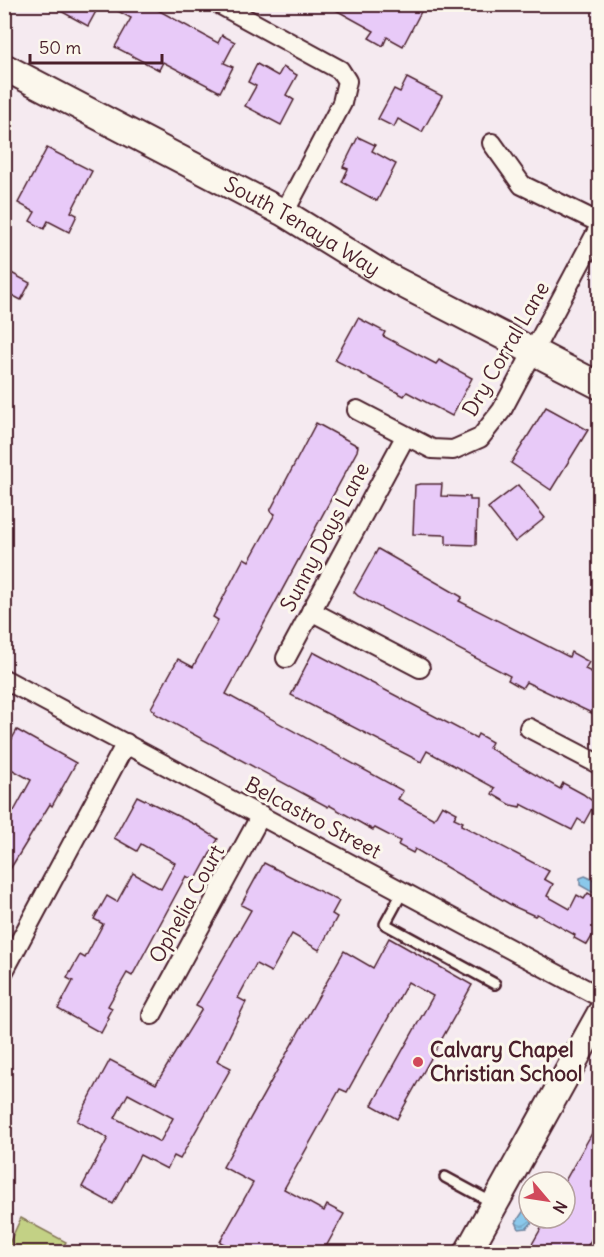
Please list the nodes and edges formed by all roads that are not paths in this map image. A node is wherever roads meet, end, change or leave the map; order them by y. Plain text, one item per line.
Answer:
1 (219, 4) edge
2 (4, 67) edge
3 (492, 143) dead end
4 (284, 213) junction
5 (600, 225) edge
6 (535, 351) junction
7 (600, 386) edge
8 (357, 410) dead end
9 (405, 436) junction
10 (311, 610) junction
11 (286, 658) dead end
12 (420, 668) dead end
13 (4, 679) edge
14 (529, 728) dead end
15 (126, 743) junction
16 (600, 765) edge
17 (261, 815) junction
18 (403, 891) junction
19 (4, 971) edge
20 (495, 984) dead end
21 (600, 996) edge
22 (600, 1014) edge
23 (152, 1015) dead end
24 (445, 1177) dead end
25 (495, 1204) junction
26 (468, 1252) edge

1 - 4 street
2 - 4 street, South Tenaya Way
3 - 5 street
4 - 6 street, South Tenaya Way
5 - 6 street, Dry Corral Lane
6 - 7 street, South Tenaya Way
6 - 9 street, Dry Corral Lane
8 - 9 street, Dry Corral Lane
9 - 10 street, Sunny Days Lane
10 - 11 street, Sunny Days Lane
10 - 12 street
13 - 15 street, Belcastro Street
14 - 16 street
15 - 17 street, Belcastro Street
15 - 19 street
17 - 18 street, Belcastro Street
17 - 23 street, Ophelia Court
18 - 20 lane
18 - 21 street, Belcastro Street
22 - 25 street
24 - 25 lane
25 - 26 street

